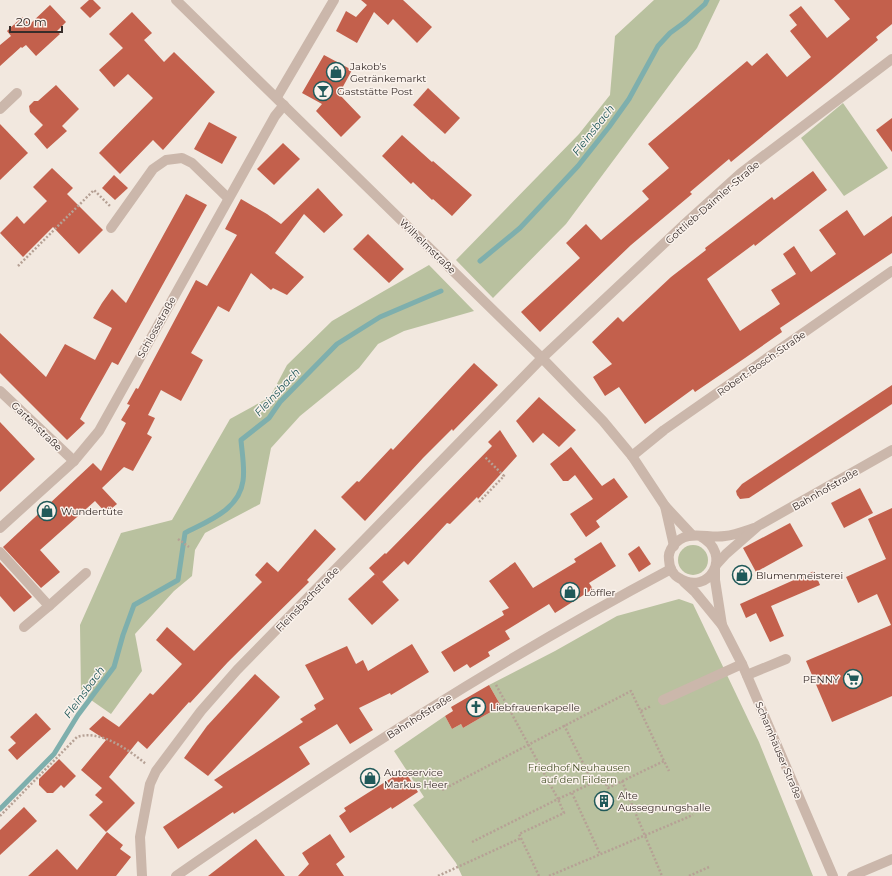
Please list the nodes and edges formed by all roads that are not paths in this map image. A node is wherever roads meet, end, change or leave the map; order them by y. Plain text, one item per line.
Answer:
1 (176, 0) edge
2 (334, 0) edge
3 (892, 59) edge
4 (17, 93) dead end
5 (280, 101) junction
6 (0, 109) edge
7 (228, 198) junction
8 (111, 228) dead end
9 (892, 271) edge
10 (542, 358) junction
11 (0, 391) edge
12 (892, 450) edge
13 (632, 456) junction
14 (74, 461) junction
15 (665, 506) junction
16 (758, 526) junction
17 (0, 528) edge
18 (696, 536) junction
19 (674, 546) junction
20 (0, 552) edge
21 (716, 566) junction
22 (671, 569) junction
23 (86, 573) dead end
24 (684, 582) junction
25 (49, 606) junction
26 (722, 624) junction
27 (24, 627) dead end
28 (786, 659) dead end
29 (742, 664) junction
30 (747, 675) junction
31 (663, 700) dead end
32 (892, 859) edge
33 (142, 876) edge
34 (176, 876) edge
35 (833, 876) edge
36 (852, 876) edge

1 - 5 street, Wilhelmstraße
2 - 5 street, Schlossstraße
3 - 10 street, Gottlieb-Daimler-Straße
4 - 6 street
5 - 7 street, Schlossstraße
5 - 10 street, Wilhelmstraße
7 - 8 street
7 - 14 street, Schlossstraße
9 - 13 street, Robert-Bosch-Straße
10 - 13 street, Wilhelmstraße
10 - 33 street, Fleinsbachstraße
11 - 14 street, Gartenstraße
12 - 16 street, Bahnhofstraße
13 - 15 street, Wilhelmstraße
14 - 17 street, Schlossstraße
15 - 18 street, Wilhelmstraße
15 - 19 street, Wilhelmstraße
16 - 18 street, Bahnhofstraße
16 - 21 street, Bahnhofstraße
18 - 19 street
18 - 21 street
19 - 22 street
20 - 25 street
21 - 24 street, Bahnhofstraße
21 - 26 street, Scharnhäuser Straße
22 - 24 street
22 - 34 street, Bahnhofstraße
23 - 25 street
24 - 26 street, Scharnhäuser Straße
25 - 27 street
26 - 29 street, Scharnhäuser Straße
28 - 30 street
29 - 30 street, Scharnhäuser Straße
29 - 31 street
30 - 35 street, Scharnhäuser Straße
32 - 36 street

